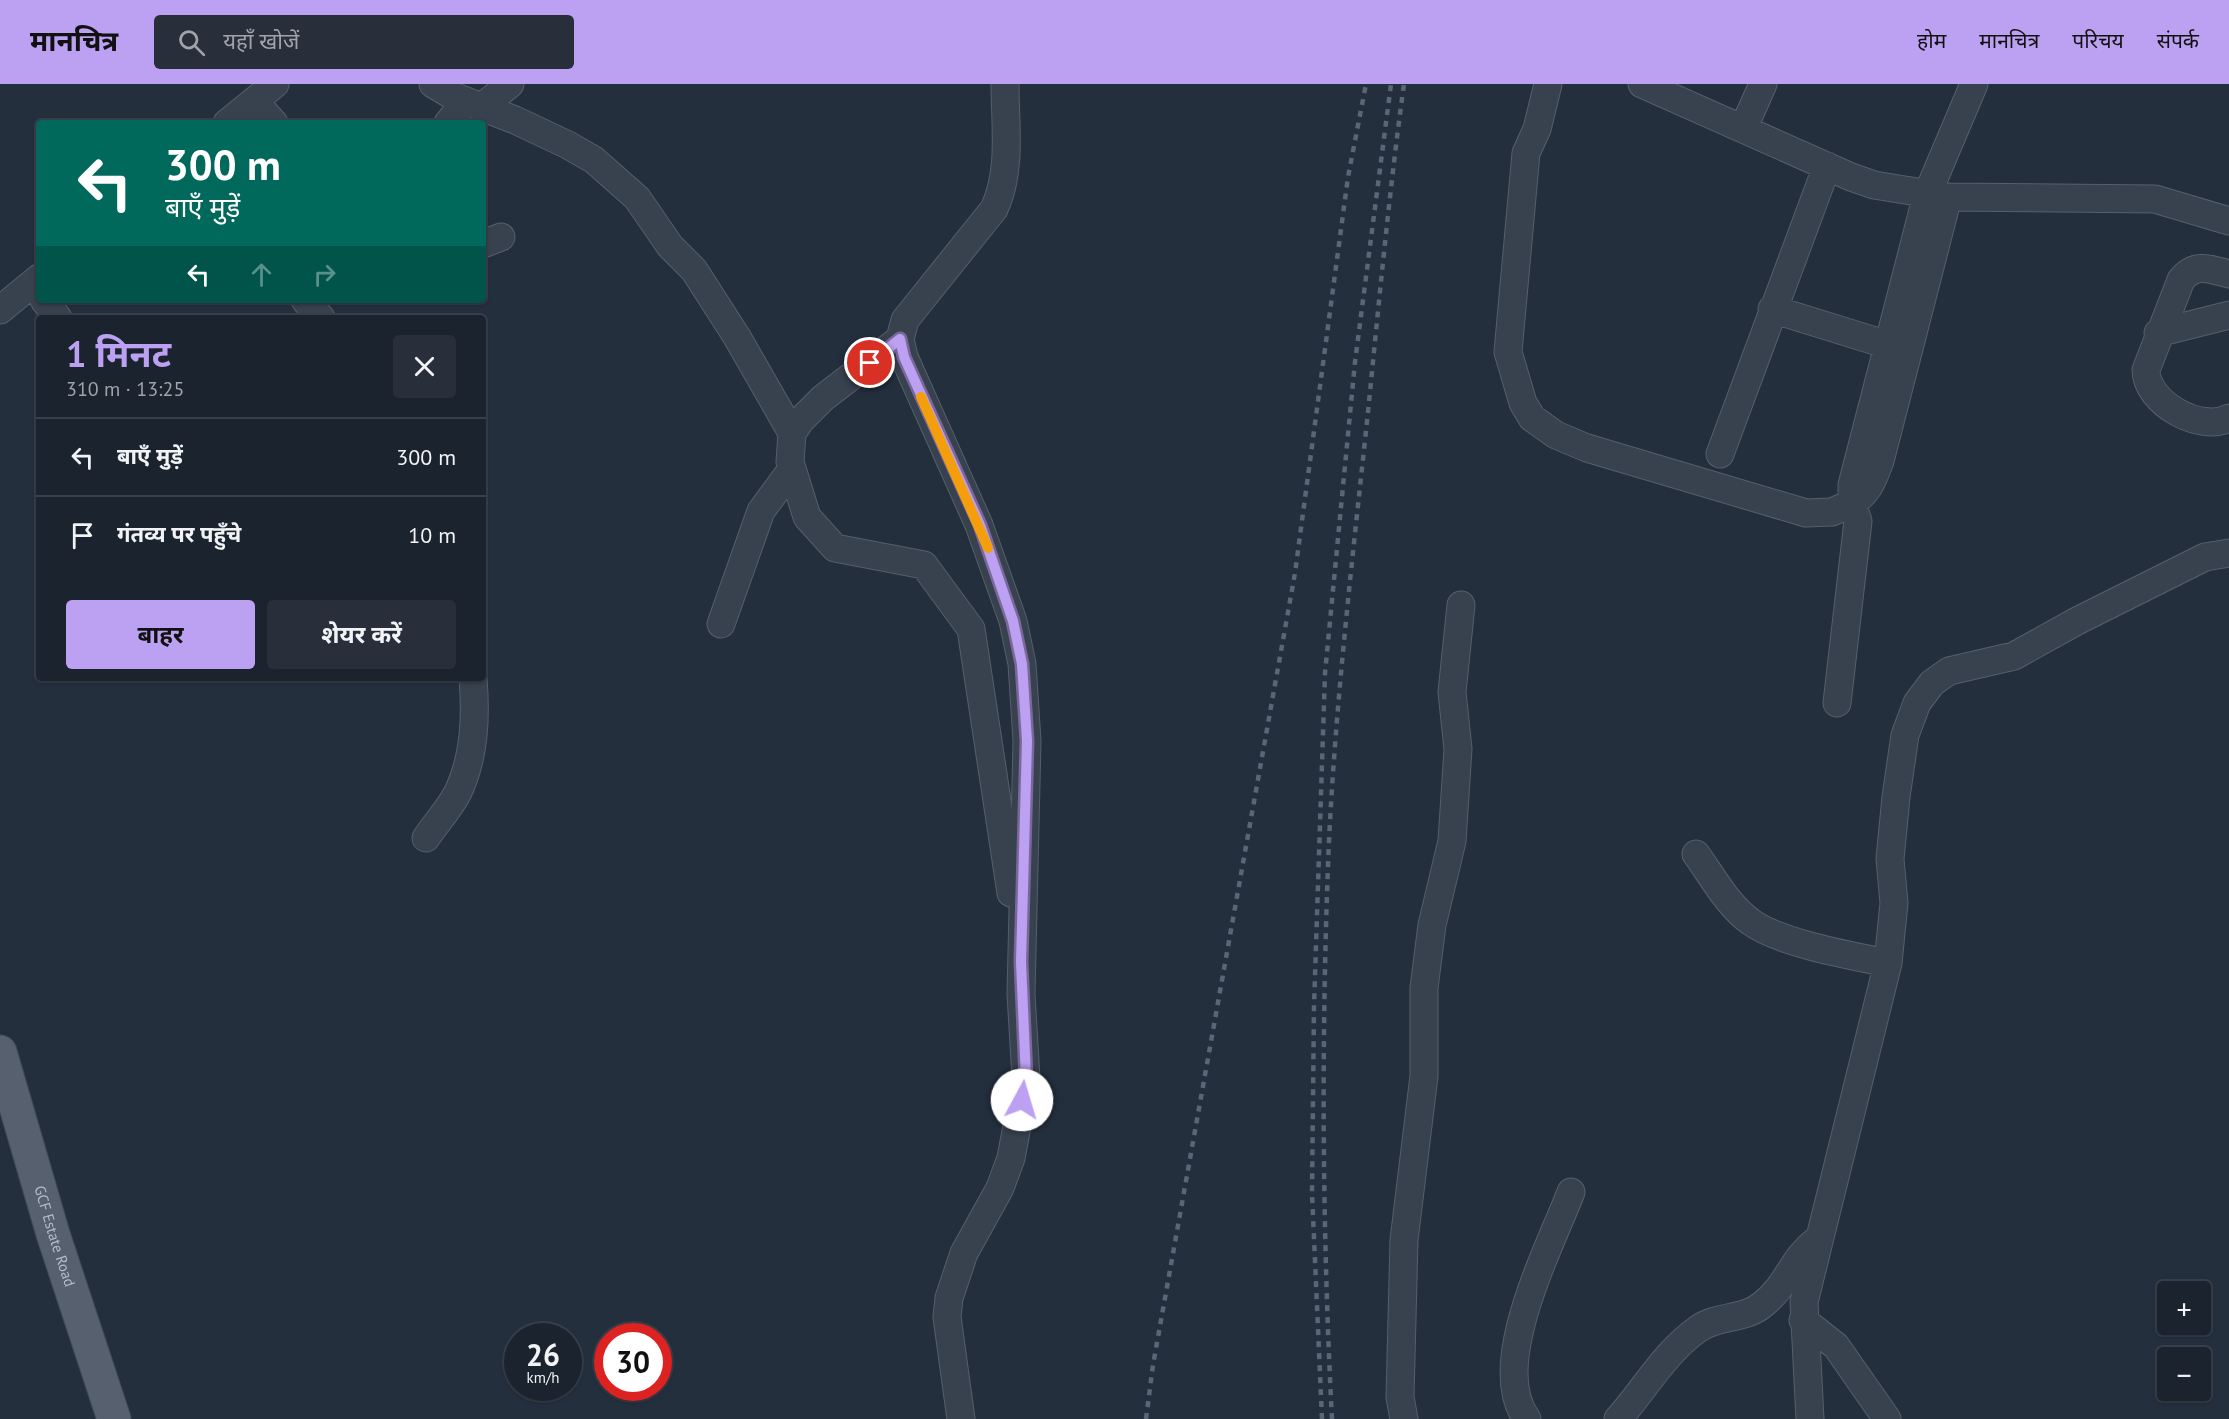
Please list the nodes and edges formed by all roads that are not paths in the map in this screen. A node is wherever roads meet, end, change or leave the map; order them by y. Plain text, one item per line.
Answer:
1 (433, 84) edge
2 (510, 84) edge
3 (1005, 84) edge
4 (1548, 84) edge
5 (1642, 84) edge
6 (1763, 84) edge
7 (1974, 84) edge
8 (265, 92) edge
9 (474, 104) junction
10 (231, 120) edge
11 (273, 120) edge
12 (452, 120) edge
13 (1743, 129) junction
14 (1827, 166) junction
15 (1938, 196) junction
16 (2229, 221) edge
17 (2229, 274) edge
18 (36, 291) edge
19 (308, 303) edge
20 (1772, 309) junction
21 (0, 310) edge
22 (318, 315) edge
23 (2229, 315) edge
24 (2158, 333) junction
25 (900, 339) junction
26 (1888, 345) junction
27 (2229, 418) edge
28 (792, 433) junction
29 (1720, 454) dead end
30 (792, 469) junction
31 (1852, 503) junction
32 (2229, 553) edge
33 (1461, 605) dead end
34 (721, 624) dead end
35 (473, 681) edge
36 (1837, 703) dead end
37 (426, 838) dead end
38 (1696, 854) dead end
39 (1021, 962) junction
40 (1888, 963) junction
41 (0, 1052) edge
42 (1571, 1192) dead end
43 (1818, 1239) junction
44 (1803, 1320) junction
45 (114, 1419) edge
46 (961, 1419) edge
47 (1404, 1419) edge
48 (1527, 1419) edge
49 (1618, 1419) edge
50 (1810, 1419) edge
51 (1887, 1419) edge

1 - 9 street
2 - 9 street
3 - 25 street
4 - 31 street
5 - 13 street
6 - 13 street
7 - 15 street
8 - 10 street
8 - 11 street
9 - 12 street
9 - 28 street
13 - 14 street
14 - 15 street
14 - 20 street
15 - 16 street
15 - 26 street
15 - 31 street
17 - 24 street
18 - 21 street
19 - 22 street
20 - 26 street
20 - 29 street
23 - 24 street
24 - 27 street
25 - 28 street
25 - 39 street
26 - 31 street
28 - 30 street
30 - 34 street
30 - 39 street
31 - 36 street
32 - 40 street
33 - 47 street
35 - 37 street
38 - 40 street
39 - 46 street
40 - 43 street
41 - 45 main road, GCF Estate Road
42 - 48 street
43 - 44 street
43 - 49 street
44 - 50 street
44 - 51 street

